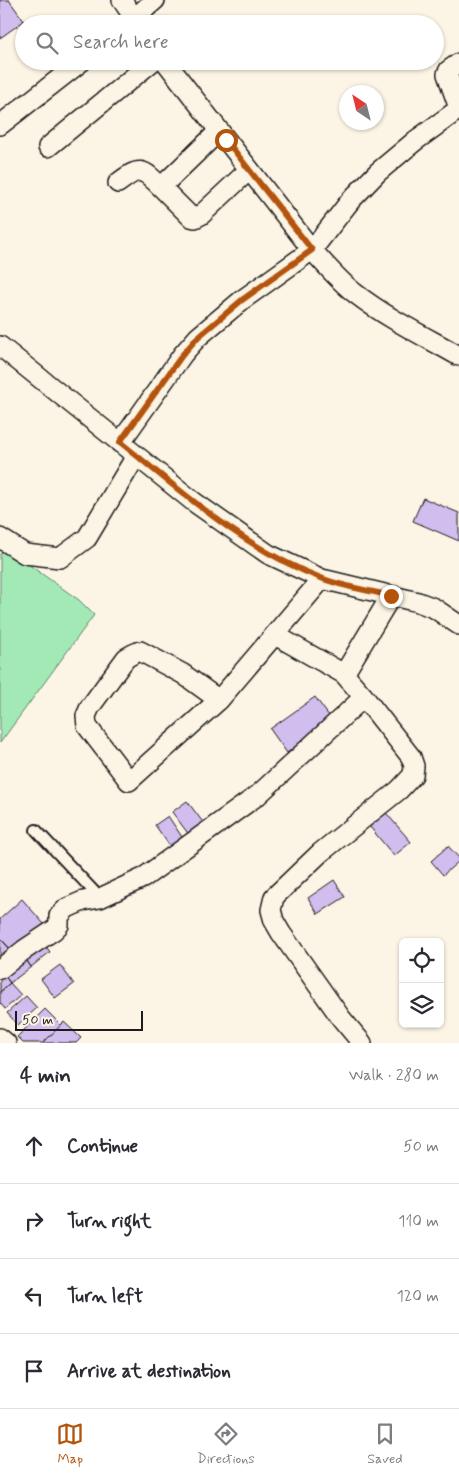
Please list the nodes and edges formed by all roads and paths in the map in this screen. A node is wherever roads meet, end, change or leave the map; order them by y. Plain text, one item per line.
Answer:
1 (122, 0) edge
2 (155, 0) edge
3 (130, 15) edge
4 (141, 15) edge
5 (459, 64) edge
6 (70, 70) edge
7 (142, 70) edge
8 (172, 70) edge
9 (459, 109) edge
10 (0, 125) edge
11 (219, 131) junction
12 (48, 147) dead end
13 (248, 170) junction
14 (118, 183) dead end
15 (161, 187) junction
16 (312, 250) junction
17 (0, 346) edge
18 (459, 356) edge
19 (120, 442) junction
20 (136, 456) junction
21 (0, 538) edge
22 (322, 579) junction
23 (391, 596) junction
24 (459, 626) edge
25 (275, 635) junction
26 (344, 674) junction
27 (364, 697) junction
28 (219, 700) junction
29 (36, 830) dead end
30 (100, 898) junction
31 (0, 969) edge
32 (0, 1038) edge
33 (6, 1043) edge
34 (362, 1043) edge

1 - 3 street
2 - 4 street
5 - 9 street
6 - 10 street
7 - 12 street
8 - 11 street
9 - 16 street
11 - 13 street
11 - 15 street
13 - 15 street
13 - 16 street
14 - 15 street
16 - 18 street
16 - 19 street
17 - 19 street
19 - 20 street
20 - 21 street
20 - 22 street
22 - 23 street
22 - 25 street
23 - 24 street
23 - 26 street
25 - 26 street
25 - 28 street
26 - 27 street
27 - 30 street
27 - 34 street
28 - 28 street
29 - 30 lane
30 - 31 street
32 - 33 street

